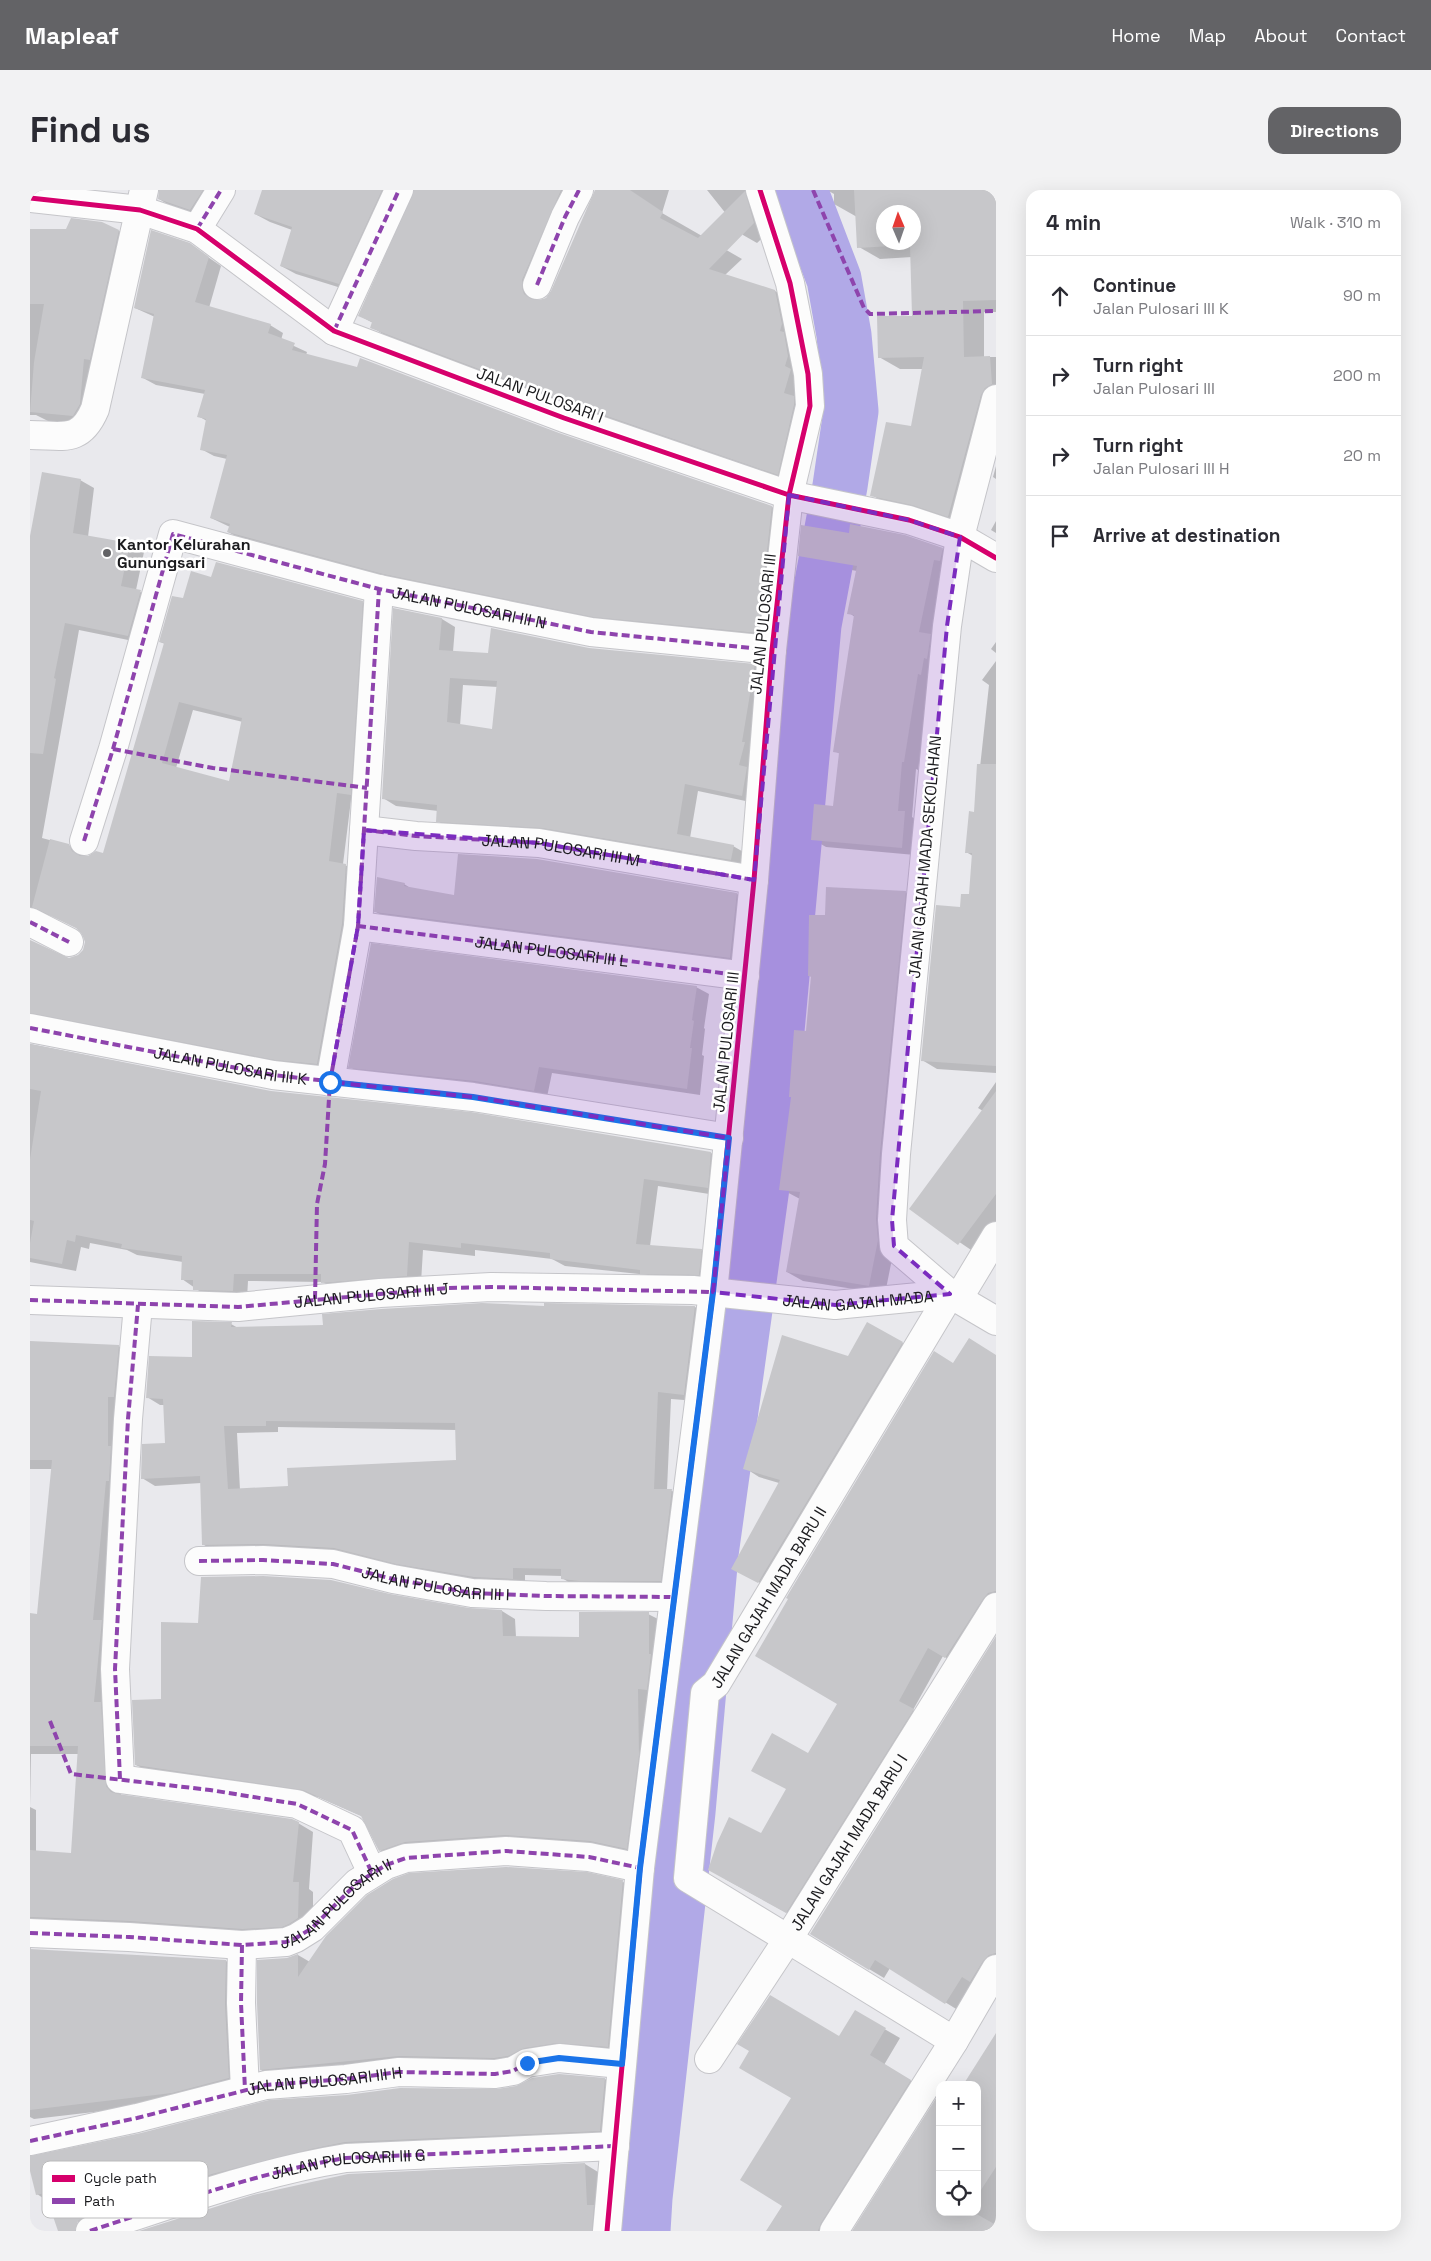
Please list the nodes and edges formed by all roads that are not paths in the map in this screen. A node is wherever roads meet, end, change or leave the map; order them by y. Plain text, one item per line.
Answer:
1 (221, 190) edge
2 (399, 190) edge
3 (578, 190) edge
4 (760, 190) edge
5 (30, 198) edge
6 (142, 200) edge
7 (196, 229) junction
8 (537, 285) dead end
9 (334, 331) junction
10 (996, 399) edge
11 (30, 435) edge
12 (789, 495) junction
13 (960, 537) junction
14 (996, 558) edge
15 (379, 589) junction
16 (772, 650) junction
17 (364, 830) junction
18 (84, 841) dead end
19 (754, 880) junction
20 (30, 922) edge
21 (358, 926) junction
22 (69, 942) dead end
23 (745, 976) junction
24 (30, 1028) edge
25 (330, 1082) junction
26 (729, 1138) junction
27 (996, 1236) edge
28 (719, 1292) junction
29 (954, 1296) junction
30 (30, 1300) edge
31 (138, 1305) junction
32 (996, 1321) edge
33 (199, 1562) dead end
34 (673, 1597) junction
35 (996, 1607) edge
36 (640, 1868) junction
37 (372, 1873) junction
38 (30, 1933) edge
39 (788, 1939) junction
40 (242, 1945) junction
41 (996, 1969) edge
42 (954, 2041) junction
43 (709, 2059) dead end
44 (622, 2064) junction
45 (245, 2090) junction
46 (30, 2142) edge
47 (615, 2146) junction
48 (208, 2193) edge
49 (130, 2218) edge
50 (90, 2231) edge
51 (607, 2231) edge
52 (834, 2231) edge

1 - 7 street
2 - 9 street
3 - 8 street
4 - 12 street, JALAN PULOSARI III
5 - 6 street, JALAN PULOSARI I
6 - 7 street, JALAN PULOSARI I
6 - 11 street
7 - 9 street, JALAN PULOSARI I
9 - 12 street, JALAN PULOSARI I
10 - 13 street, JALAN GAJAH MADA SEKOLAHAN
12 - 13 street, JALAN PULOSARI I
12 - 16 street, JALAN PULOSARI III
13 - 14 street, JALAN PULOSARI I
13 - 29 street, JALAN GAJAH MADA SEKOLAHAN
15 - 16 street, JALAN PULOSARI III N
15 - 17 street
15 - 18 street, JALAN PULOSARI III N
16 - 19 street, JALAN PULOSARI III
17 - 19 street, JALAN PULOSARI III M
17 - 21 street
19 - 23 street, JALAN PULOSARI III
20 - 22 street
21 - 23 street, JALAN PULOSARI III L
21 - 25 street
23 - 26 street, JALAN PULOSARI III
24 - 25 street, JALAN PULOSARI III K
25 - 26 street, JALAN PULOSARI III K
26 - 28 street, JALAN PULOSARI III
27 - 29 street
28 - 29 street, JALAN GAJAH MADA
28 - 31 street, JALAN PULOSARI III J
28 - 34 street, JALAN PULOSARI III
29 - 32 street
29 - 39 street, JALAN GAJAH MADA BARU II
30 - 31 street, JALAN PULOSARI III J
31 - 37 street
33 - 34 street, JALAN PULOSARI III I
34 - 36 street, JALAN PULOSARI III
35 - 39 street, JALAN GAJAH MADA BARU I
36 - 37 street, JALAN PULOSARI II
36 - 44 street, JALAN PULOSARI III
37 - 40 street, JALAN PULOSARI II
38 - 40 street, JALAN PULOSARI II
39 - 42 street, JALAN GAJAH MADA BARU I
39 - 43 street
40 - 45 street
41 - 42 street
42 - 52 street
44 - 45 street, JALAN PULOSARI III H
44 - 47 street, JALAN PULOSARI III
45 - 46 street, JALAN PULOSARI III H
47 - 48 street, JALAN PULOSARI III G
47 - 51 street, JALAN PULOSARI III
49 - 50 street, JALAN PULOSARI III G

